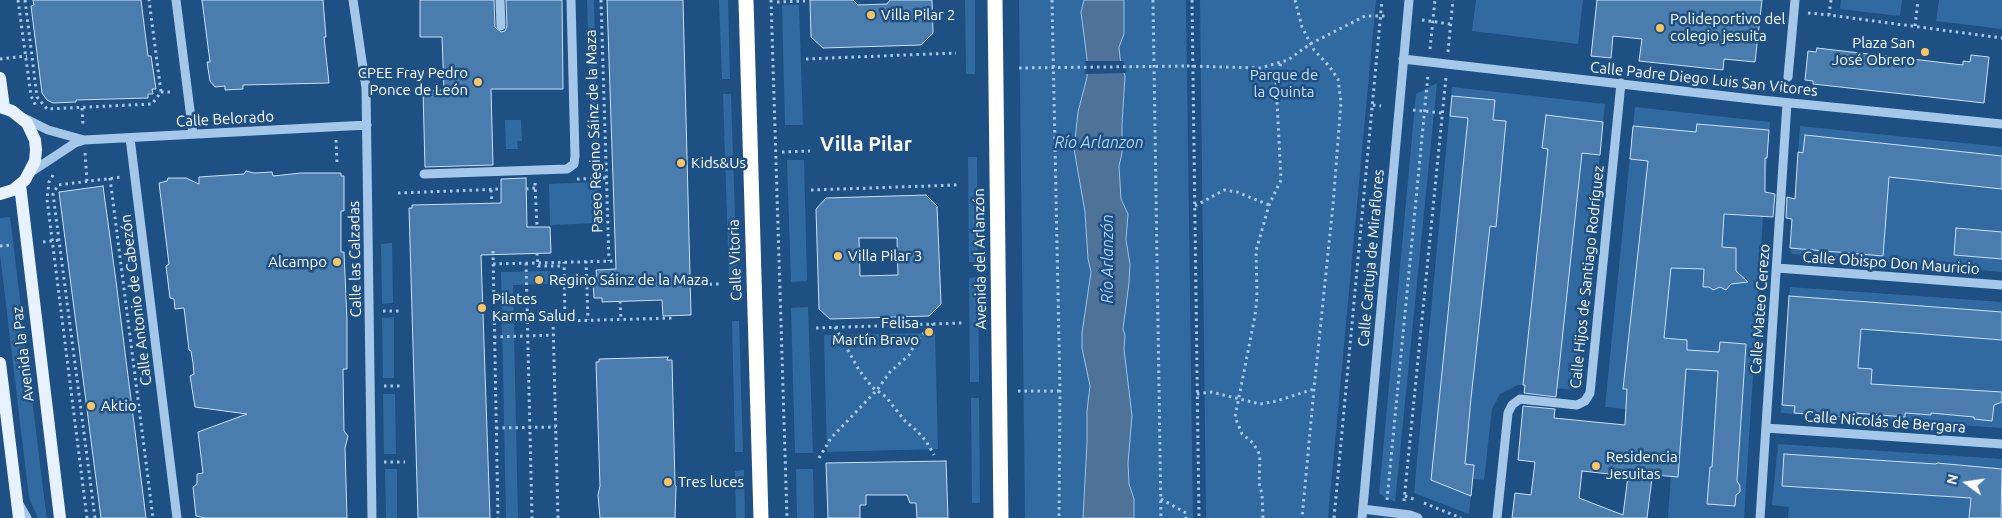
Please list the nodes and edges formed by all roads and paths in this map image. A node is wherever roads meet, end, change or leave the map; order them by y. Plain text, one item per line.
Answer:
1 (18, 0) edge
2 (25, 0) edge
3 (149, 0) edge
4 (176, 0) edge
5 (353, 0) edge
6 (500, 0) edge
7 (571, 0) edge
8 (601, 0) edge
9 (746, 0) edge
10 (771, 0) edge
11 (995, 0) edge
12 (1052, 0) edge
13 (1153, 0) edge
14 (1192, 0) edge
15 (1295, 0) edge
16 (1382, 0) edge
17 (1408, 0) edge
18 (1435, 0) edge
19 (1453, 0) edge
20 (1796, 0) edge
21 (1831, 0) edge
22 (1918, 0) edge
23 (805, 1) edge
24 (777, 2) dead end
25 (1380, 15) junction
26 (1388, 16) dead end
27 (1421, 20) dead end
28 (1432, 22) junction
29 (1450, 24) junction
30 (501, 26) dead end
31 (1915, 26) junction
32 (2002, 38) edge
33 (1431, 41) dead end
34 (1310, 44) junction
35 (956, 53) dead end
36 (1448, 53) dead end
37 (32, 55) junction
38 (26, 56) junction
39 (806, 58) dead end
40 (0, 59) edge
41 (1403, 59) junction
42 (1281, 62) junction
43 (1193, 67) junction
44 (1020, 68) dead end
45 (1446, 74) dead end
46 (1788, 77) dead end
47 (0, 78) edge
48 (1427, 84) dead end
49 (1621, 84) junction
50 (1788, 102) junction
51 (1373, 105) junction
52 (1381, 106) dead end
53 (2, 107) edge
54 (82, 108) junction
55 (1411, 110) dead end
56 (1424, 111) junction
57 (41, 112) dead end
58 (1442, 113) junction
59 (20, 116) junction
60 (83, 124) dead end
61 (2002, 124) edge
62 (366, 125) junction
63 (193, 134) junction
64 (130, 138) junction
65 (336, 139) dead end
66 (84, 140) junction
67 (810, 151) dead end
68 (782, 152) dead end
69 (85, 154) dead end
70 (337, 164) dead end
71 (58, 170) dead end
72 (31, 172) junction
73 (424, 174) dead end
74 (606, 178) junction
75 (87, 180) junction
76 (571, 180) dead end
77 (544, 181) dead end
78 (20, 185) junction
79 (957, 185) dead end
80 (526, 188) dead end
81 (535, 188) junction
82 (501, 189) dead end
83 (492, 190) junction
84 (811, 190) dead end
85 (398, 193) dead end
86 (0, 194) edge
87 (492, 203) dead end
88 (1269, 204) junction
89 (1195, 206) junction
90 (536, 227) dead end
91 (60, 240) junction
92 (52, 241) junction
93 (493, 251) dead end
94 (537, 253) dead end
95 (586, 261) junction
96 (609, 261) junction
97 (616, 261) dead end
98 (526, 263) junction
99 (538, 263) junction
100 (493, 264) junction
101 (564, 264) junction
102 (1777, 268) junction
103 (719, 284) dead end
104 (690, 285) dead end
105 (2002, 285) edge
106 (620, 301) dead end
107 (380, 311) dead end
108 (401, 311) dead end
109 (675, 318) dead end
110 (588, 320) junction
111 (621, 320) junction
112 (565, 321) junction
113 (962, 323) dead end
114 (933, 324) junction
115 (835, 327) junction
116 (816, 328) dead end
117 (554, 335) junction
118 (528, 336) junction
119 (494, 337) junction
120 (0, 363) edge
121 (381, 386) dead end
122 (403, 386) dead end
123 (1314, 389) junction
124 (877, 390) junction
125 (1018, 391) dead end
126 (1060, 391) junction
127 (1197, 394) junction
128 (1238, 400) junction
129 (556, 427) junction
130 (496, 428) junction
131 (530, 428) junction
132 (1766, 428) junction
133 (2002, 444) edge
134 (934, 455) dead end
135 (819, 458) dead end
136 (383, 462) dead end
137 (405, 462) dead end
138 (1387, 496) dead end
139 (1404, 496) junction
140 (1161, 499) junction
141 (17, 501) junction
142 (1404, 504) dead end
143 (1362, 514) edge
144 (19, 518) edge
145 (27, 518) edge
146 (60, 518) edge
147 (86, 518) edge
148 (95, 518) edge
149 (153, 518) edge
150 (177, 518) edge
151 (372, 518) edge
152 (498, 518) edge
153 (532, 518) edge
154 (558, 518) edge
155 (761, 518) edge
156 (787, 518) edge
157 (1001, 518) edge
158 (1060, 518) edge
159 (1161, 518) edge
160 (1186, 518) edge
161 (1199, 518) edge
162 (1263, 518) edge
163 (1302, 518) edge
164 (1334, 518) edge
165 (1418, 518) edge
166 (1461, 518) edge
167 (1497, 518) edge
168 (1760, 518) edge

1 - 38 path
2 - 37 path
3 - 54 path
4 - 63 street
5 - 62 street, Calle las Calzadas
6 - 30 street
7 - 73 street
8 - 74 path, Paseo Regino Sáinz de la Maza
9 - 155 highway, Calle Vitoria
10 - 156 path
11 - 157 highway, Avenida del Arlanzón
12 - 126 path
13 - 140 path
14 - 43 path
15 - 34 path
16 - 25 path
17 - 41 street, Calle Cartuja de Miraflores
18 - 28 path
19 - 29 path
20 - 46 street
21 - 31 path
22 - 31 path
23 - 24 path
25 - 26 path
25 - 34 path
25 - 51 path
27 - 28 path
28 - 29 path
28 - 33 path
29 - 36 path
31 - 32 path
34 - 42 path
34 - 123 path
35 - 39 path
37 - 38 path
37 - 54 path
38 - 40 path
38 - 57 path
41 - 49 street, Calle Padre Diego Luis San Vitores
41 - 143 street, Calle Cartuja de Miraflores
42 - 43 path
42 - 88 path
43 - 44 path, bridge
43 - 89 path
45 - 58 path
47 - 53 main road
48 - 56 path
49 - 50 street, Calle Padre Diego Luis San Vitores
49 - 167 street, Calle Hijos de Santiago Rodríguez
50 - 61 street, Calle Padre Diego Luis San Vitores
50 - 102 street, Calle Mateo Cerezo
51 - 52 path
51 - 164 path
53 - 59 main road
54 - 60 path
55 - 56 path
56 - 58 path
56 - 138 path
58 - 139 path
59 - 66 street, Calle Belorado
59 - 72 main road
62 - 63 street, Calle Belorado
62 - 151 street, Calle las Calzadas
63 - 64 street, Calle Belorado
64 - 66 street, Calle Belorado
64 - 150 street, Calle Antonio de Cabezón
65 - 70 path
66 - 72 street, Calle Belorado
67 - 68 path
69 - 75 path
71 - 92 path
72 - 78 main road
74 - 76 path
74 - 96 path, Paseo Regino Sáinz de la Maza
75 - 91 path
75 - 149 path
77 - 81 path
78 - 86 main road
78 - 146 main road, Avenida la Paz
79 - 84 path
80 - 81 path
81 - 90 path
82 - 83 path
83 - 85 path
83 - 87 path
88 - 89 path
88 - 128 path
89 - 127 path
91 - 92 path
91 - 148 path
92 - 147 path
93 - 100 path
94 - 99 path
95 - 96 path
95 - 101 path
95 - 110 path
96 - 97 path
98 - 99 path
98 - 100 path
98 - 118 path
99 - 101 path
99 - 101 path
100 - 119 path
101 - 112 path
102 - 105 street, Calle Obispo Don Mauricio
102 - 132 street, Calle Mateo Cerezo
103 - 104 path
106 - 111 path
107 - 108 path
109 - 111 path
110 - 111 path
110 - 112 path
112 - 117 path
113 - 114 path
114 - 115 path
114 - 124 path
115 - 116 path
115 - 124 path
117 - 118 path
117 - 129 path
118 - 119 path
118 - 131 path
119 - 130 path
120 - 141 main road, Avenida la Paz
121 - 122 path
123 - 128 path
123 - 163 path
124 - 134 path
124 - 135 path
125 - 126 path
126 - 158 path
127 - 128 path
127 - 161 path
128 - 162 path
129 - 131 path
129 - 154 path
130 - 131 path
130 - 152 path
131 - 153 path
132 - 133 street, Calle Nicolás de Bergara
132 - 168 street, Calle Mateo Cerezo
136 - 137 path
139 - 142 path
139 - 166 path
140 - 159 path
140 - 160 path
141 - 144 main road, Avenida la Paz
141 - 145 street, Avenida la Paz
143 - 165 street

